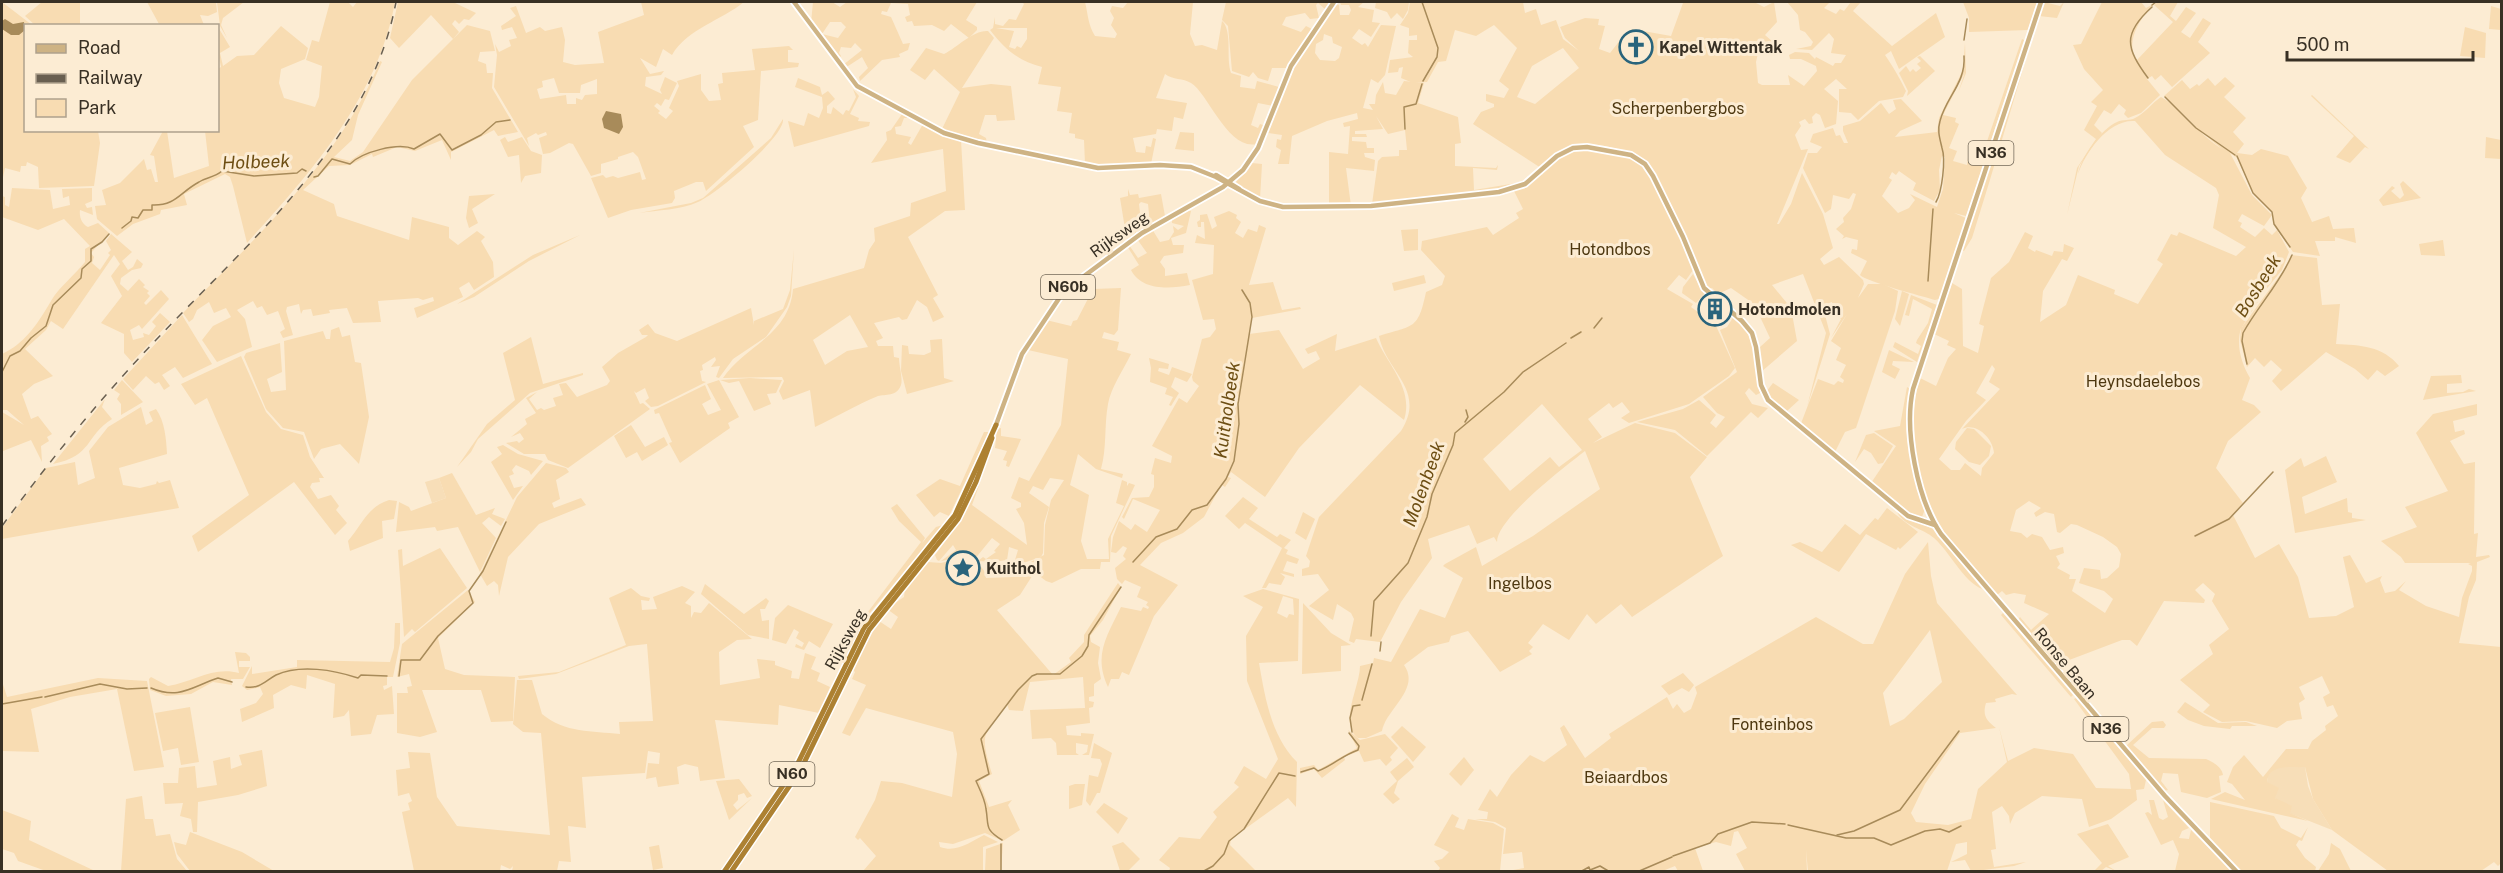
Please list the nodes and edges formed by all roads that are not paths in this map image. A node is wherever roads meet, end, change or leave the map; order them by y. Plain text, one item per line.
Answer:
1 (794, 2) edge
2 (1334, 2) edge
3 (2041, 2) edge
4 (1228, 183) junction
5 (996, 425) junction
6 (1904, 513) junction
7 (1931, 515) junction
8 (1935, 525) junction
9 (724, 872) edge
10 (731, 872) edge
11 (2237, 872) edge

1 - 4 main road
2 - 4 main road, N60b
3 - 7 main road, N36
4 - 5 main road, Rijksweg / N60b
4 - 6 main road
5 - 9 highway, Rijksweg / N60
5 - 10 highway, Rijksweg / N60
6 - 7 main road
6 - 8 main road
7 - 8 main road, N36
8 - 11 main road, Ronse Baan / N36

